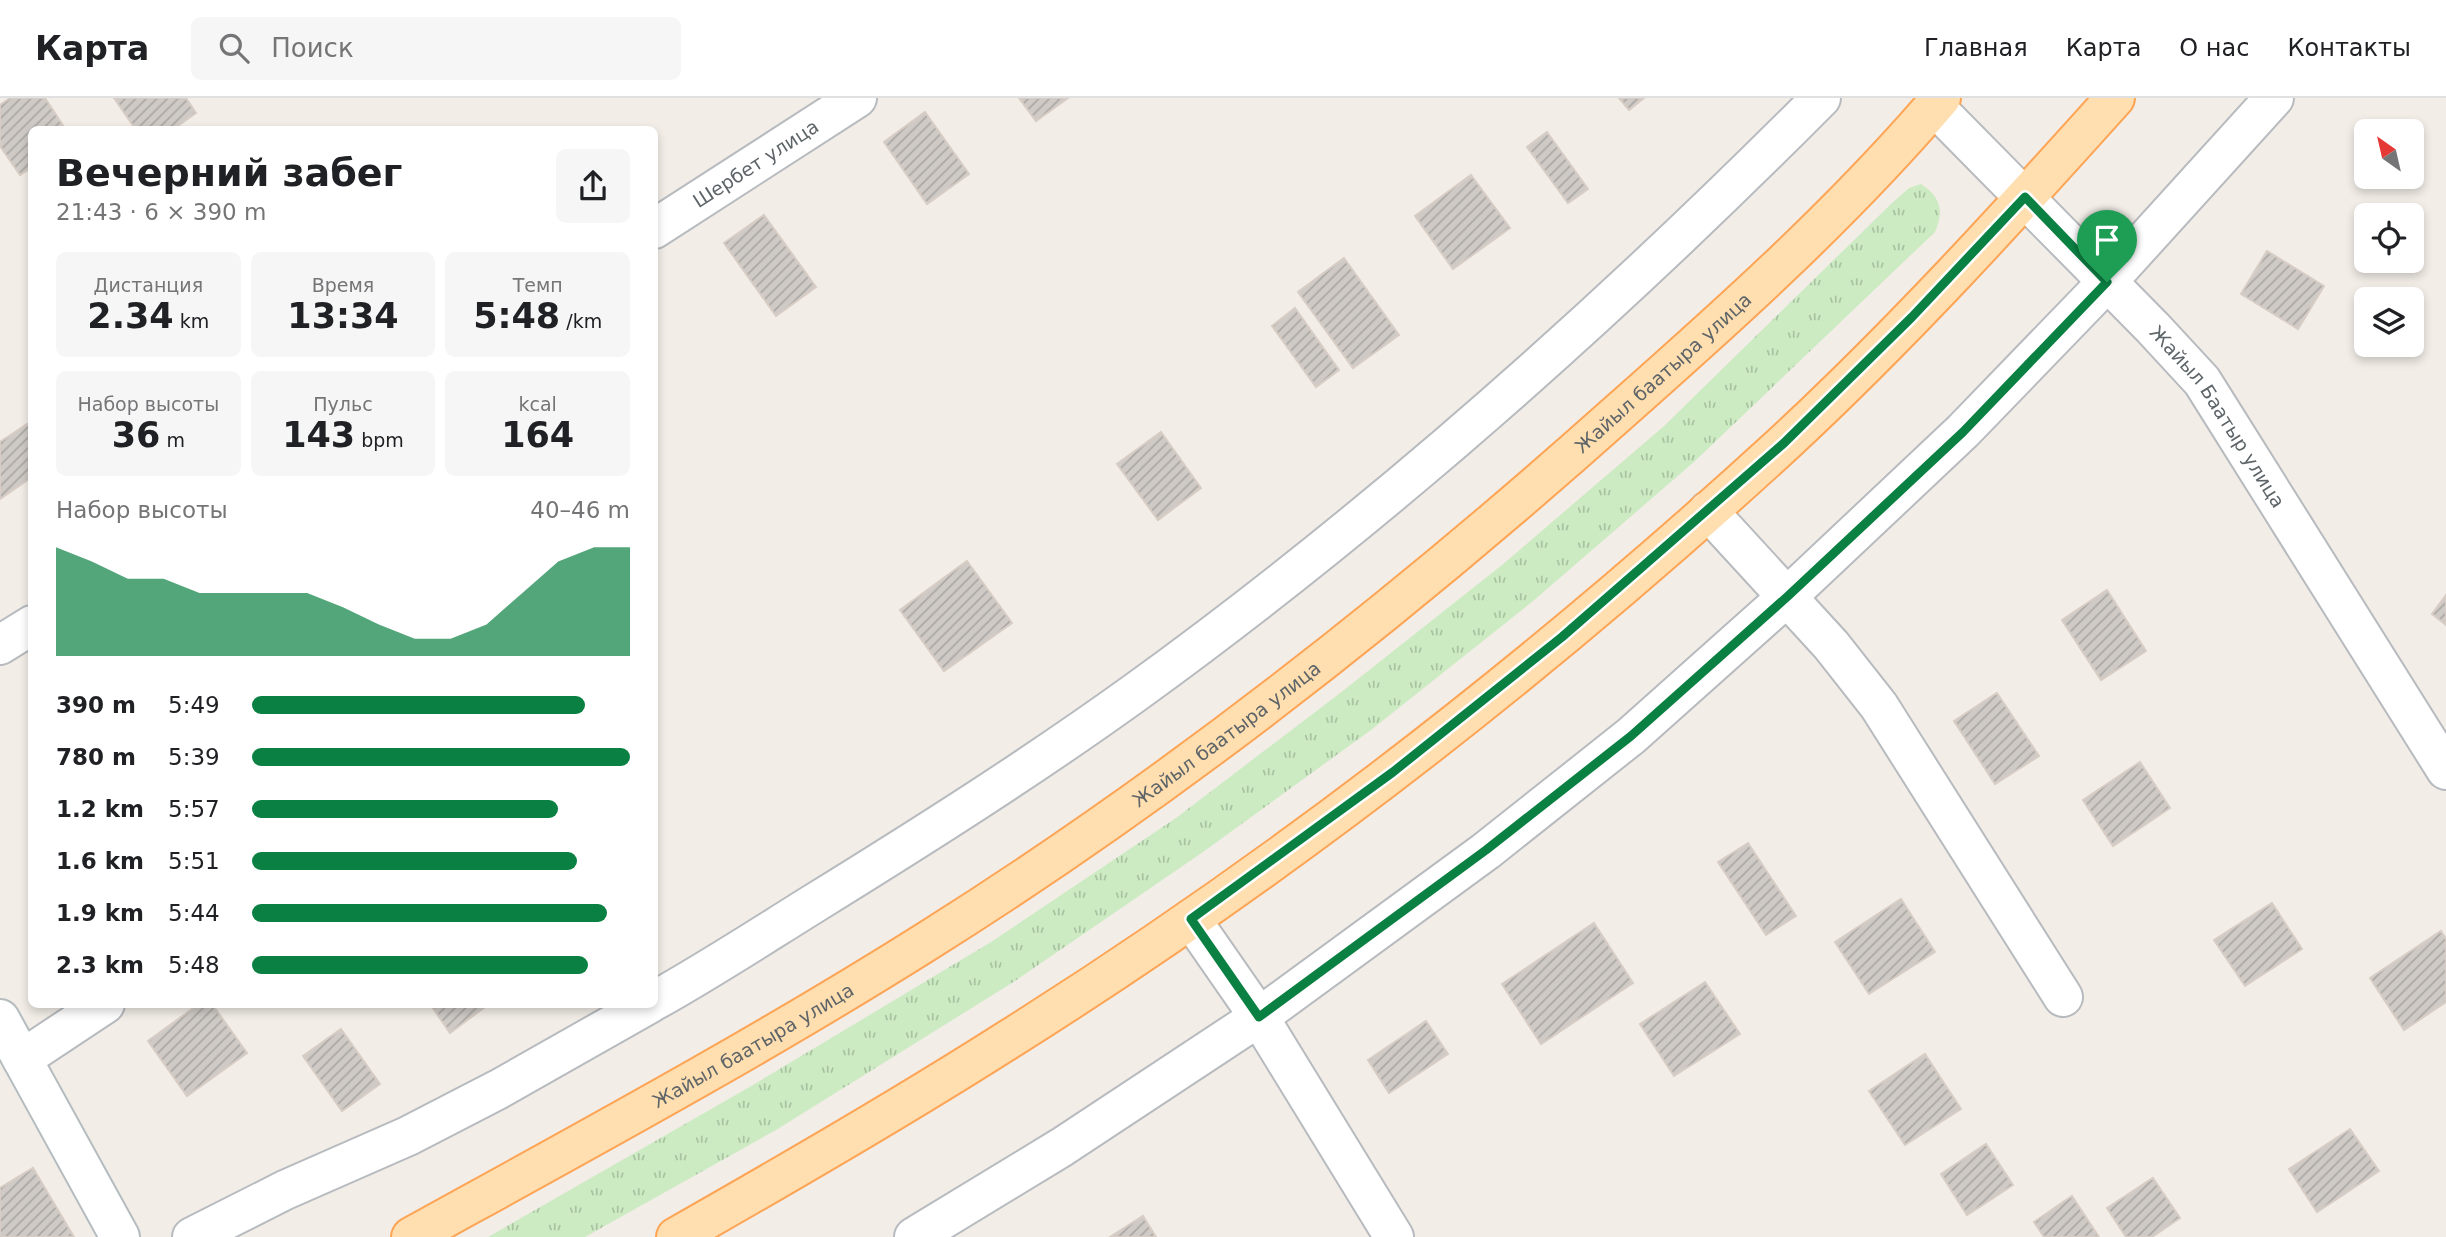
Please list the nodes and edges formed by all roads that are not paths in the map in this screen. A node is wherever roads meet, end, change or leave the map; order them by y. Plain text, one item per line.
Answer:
1 (857, 98) edge
2 (1821, 98) edge
3 (2115, 98) edge
4 (2274, 98) edge
5 (1938, 102) edge
6 (808, 112) edge
7 (2025, 197) junction
8 (658, 226) edge
9 (2107, 282) junction
10 (1708, 511) junction
11 (1788, 596) junction
12 (28, 628) edge
13 (0, 645) edge
14 (2446, 770) edge
15 (1191, 919) junction
16 (2063, 998) dead end
17 (658, 999) edge
18 (99, 1008) edge
19 (642, 1008) edge
20 (1259, 1017) junction
21 (0, 1019) edge
22 (22, 1059) junction
23 (120, 1237) edge
24 (192, 1237) edge
25 (411, 1237) edge
26 (676, 1237) edge
27 (914, 1237) edge
28 (1394, 1237) edge

1 - 6 street, Шербет улица
2 - 17 street
3 - 7 main road
4 - 9 street
5 - 7 street, Жайыл Баатыр улица
5 - 25 main road, Жайыл баатыра улица
6 - 8 street, Шербет улица
7 - 9 street, Жайыл Баатыр улица
7 - 10 main road
9 - 11 street
9 - 14 street, Жайыл Баатыр улица
10 - 11 street
10 - 15 main road
11 - 16 street
11 - 20 street
12 - 13 street
15 - 20 street
15 - 26 main road
18 - 22 street
19 - 24 street
20 - 27 street
20 - 28 street
21 - 22 street
22 - 23 street

